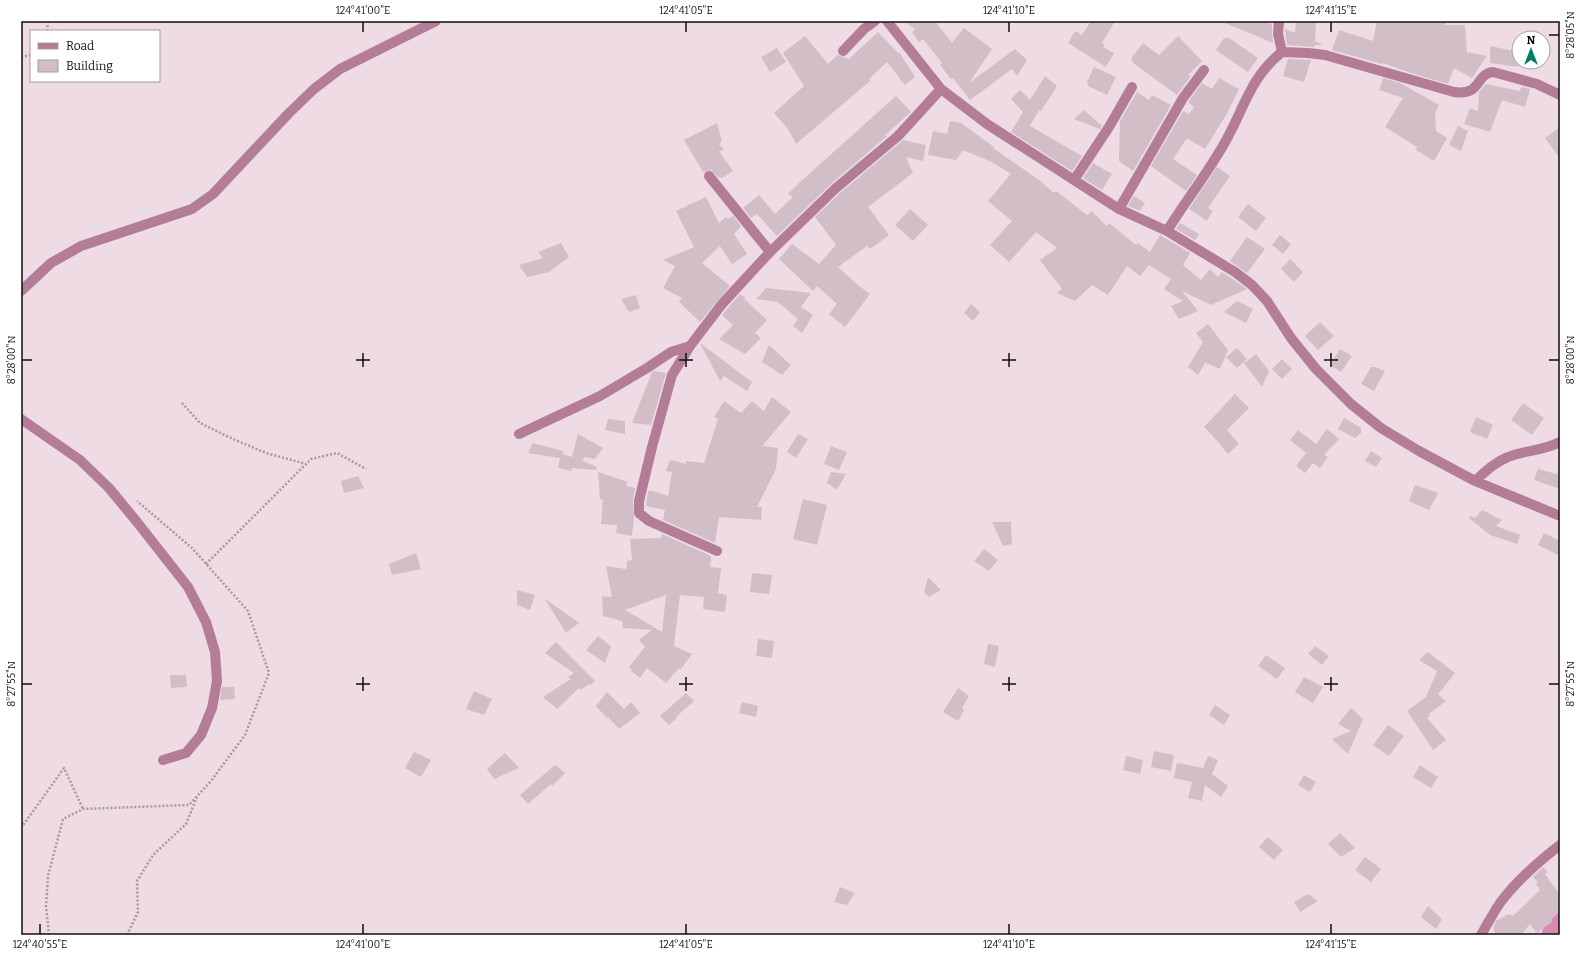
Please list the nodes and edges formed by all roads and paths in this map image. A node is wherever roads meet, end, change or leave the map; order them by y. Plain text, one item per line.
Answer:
1 (436, 21) edge
2 (875, 21) edge
3 (887, 21) edge
4 (1279, 21) edge
5 (843, 51) dead end
6 (1282, 52) junction
7 (1204, 70) dead end
8 (1132, 87) dead end
9 (941, 89) junction
10 (1560, 95) edge
11 (710, 176) dead end
12 (1074, 180) junction
13 (1119, 209) junction
14 (1167, 231) junction
15 (770, 252) junction
16 (21, 290) edge
17 (690, 346) junction
18 (182, 403) dead end
19 (21, 419) edge
20 (519, 434) dead end
21 (1560, 442) edge
22 (306, 464) junction
23 (366, 469) dead end
24 (1475, 481) junction
25 (134, 499) dead end
26 (1560, 516) edge
27 (717, 551) dead end
28 (206, 564) junction
29 (163, 760) dead end
30 (198, 795) junction
31 (83, 809) junction
32 (21, 828) edge
33 (1560, 845) edge
34 (49, 935) edge
35 (127, 935) edge
36 (1481, 935) edge

1 - 16 street
2 - 5 street
3 - 9 street
4 - 6 street
6 - 10 street
6 - 14 street
7 - 13 street
8 - 12 street
9 - 12 street
9 - 15 street
11 - 15 street
12 - 13 street
13 - 14 street
14 - 24 street
15 - 17 street
17 - 20 street
17 - 27 street
18 - 22 path
19 - 29 street
21 - 24 street
22 - 23 path
22 - 28 path
24 - 26 street
25 - 28 path
28 - 30 path
30 - 31 path
30 - 35 path
31 - 32 path
31 - 34 path
33 - 36 street

